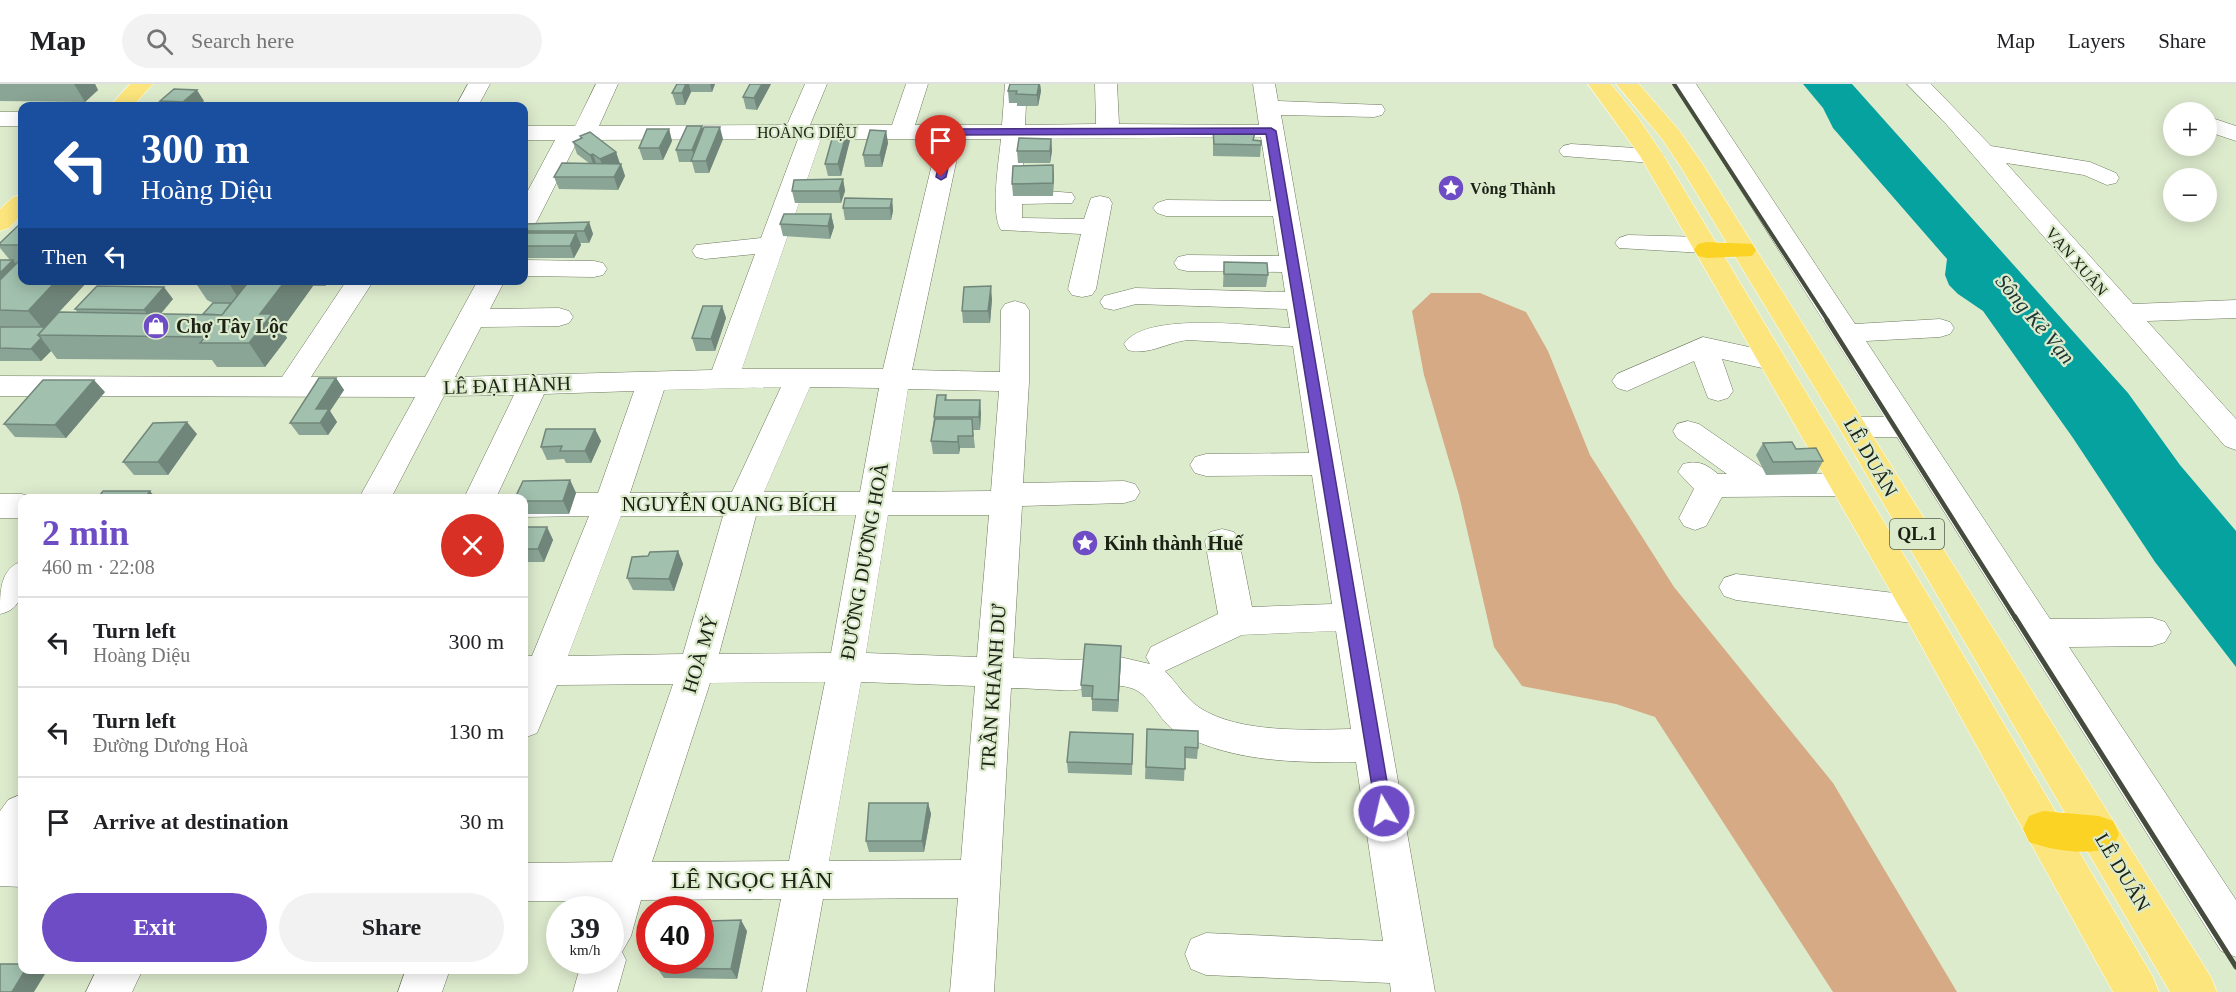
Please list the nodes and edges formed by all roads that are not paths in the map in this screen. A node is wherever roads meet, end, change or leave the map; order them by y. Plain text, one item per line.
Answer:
1 (142, 84) edge
2 (479, 84) edge
3 (608, 84) edge
4 (816, 84) edge
5 (917, 84) edge
6 (1016, 84) edge
7 (1106, 84) edge
8 (1599, 84) edge
9 (1627, 84) edge
10 (1685, 84) edge
11 (1918, 84) edge
12 (125, 102) edge
13 (469, 102) edge
14 (853, 108) dead end
15 (1268, 108) edge
16 (1374, 110) dead end
17 (0, 119) edge
18 (18, 119) edge
19 (2217, 127) edge
20 (804, 131) junction
21 (844, 131) junction
22 (901, 132) junction
23 (951, 132) junction
24 (1015, 132) junction
25 (1108, 132) junction
26 (528, 133) edge
27 (577, 133) junction
28 (2236, 134) edge
29 (1571, 151) dead end
30 (1981, 152) junction
31 (1652, 156) junction
32 (2107, 178) dead end
33 (1009, 196) junction
34 (1063, 198) dead end
35 (18, 206) edge
36 (1166, 208) dead end
37 (1284, 209) junction
38 (528, 214) edge
39 (0, 223) edge
40 (773, 245) junction
41 (1705, 248) junction
42 (1743, 250) junction
43 (705, 251) dead end
44 (1640, 251) dead end
45 (1187, 263) dead end
46 (1293, 264) junction
47 (528, 268) edge
48 (594, 268) dead end
49 (358, 285) edge
50 (489, 285) edge
51 (1082, 289) dead end
52 (1299, 301) junction
53 (1114, 302) dead end
54 (2236, 309) edge
55 (1015, 310) dead end
56 (2122, 313) junction
57 (559, 317) dead end
58 (472, 318) junction
59 (1940, 328) dead end
60 (1846, 333) junction
61 (1305, 338) junction
62 (1138, 344) dead end
63 (1702, 346) junction
64 (1772, 361) junction
65 (800, 377) junction
66 (724, 378) junction
67 (895, 379) junction
68 (652, 381) junction
69 (1627, 381) dead end
70 (1014, 382) junction
71 (534, 384) junction
72 (0, 386) edge
73 (290, 387) junction
74 (436, 387) junction
75 (1718, 391) dead end
76 (1854, 427) junction
77 (1908, 427) junction
78 (1688, 431) dead end
79 (2236, 439) edge
80 (1327, 464) junction
81 (1206, 465) dead end
82 (1764, 484) junction
83 (1845, 485) junction
84 (1124, 492) dead end
85 (377, 494) edge
86 (482, 494) edge
87 (1006, 499) junction
88 (610, 504) junction
89 (743, 504) junction
90 (874, 504) junction
91 (0, 506) edge
92 (18, 506) edge
93 (528, 506) edge
94 (1695, 518) dead end
95 (1222, 541) dead end
96 (18, 579) edge
97 (1736, 587) dead end
98 (1, 601) edge
99 (1919, 610) junction
100 (1352, 617) junction
101 (1237, 621) junction
102 (2153, 632) dead end
103 (2040, 633) junction
104 (1164, 657) dead end
105 (846, 667) junction
106 (697, 668) junction
107 (994, 670) junction
108 (534, 671) edge
109 (528, 702) edge
110 (1373, 745) junction
111 (18, 818) edge
112 (2043, 828) junction
113 (2099, 834) junction
114 (0, 845) edge
115 (0, 867) edge
116 (18, 868) edge
117 (980, 879) junction
118 (626, 880) junction
119 (805, 880) junction
120 (528, 882) edge
121 (621, 896) edge
122 (2236, 937) edge
123 (1206, 954) dead end
124 (118, 974) edge
125 (426, 974) edge
126 (600, 974) edge
127 (1411, 978) edge
128 (108, 992) edge
129 (420, 992) edge
130 (595, 992) edge
131 (784, 992) edge
132 (972, 992) edge
133 (2137, 992) edge
134 (2195, 992) edge

1 - 12 main road
2 - 13 street
3 - 27 street
4 - 20 street
5 - 22 street
6 - 24 street
7 - 25 street
8 - 31 main road, LÊ DUẨN / QL.1
9 - 42 main road, LÊ DUẨN / QL.1
10 - 60 street
11 - 30 street, VẠN XUÂN
14 - 21 street
15 - 16 street, HOÀNG DIỆU
15 - 25 street, HOÀNG DIỆU
15 - 37 street
17 - 18 street
19 - 28 street
20 - 21 street, HOÀNG DIỆU
20 - 27 street, HOÀNG DIỆU
20 - 40 street
21 - 22 street, HOÀNG DIỆU
22 - 23 street, HOÀNG DIỆU
23 - 24 street, HOÀNG DIỆU
23 - 67 street, ĐƯỜNG DƯƠNG HOÀ
24 - 25 street, HOÀNG DIỆU
24 - 33 street
26 - 27 street, HOÀNG DIỆU
27 - 38 street
29 - 31 street
30 - 32 street
30 - 56 street, VẠN XUÂN
31 - 41 main road, LÊ DUẨN / QL.1
33 - 34 street
33 - 51 street
35 - 39 main road
36 - 37 street
37 - 46 street
40 - 43 street
40 - 66 street
41 - 42 highway
41 - 44 street
41 - 64 main road, LÊ DUẨN / QL.1
42 - 76 main road, LÊ DUẨN / QL.1
45 - 46 street
46 - 52 street
47 - 48 street
49 - 73 street
50 - 58 street
52 - 53 street
52 - 61 street
54 - 56 street
55 - 70 street, TRẦN KHÁNH DƯ
56 - 79 street, VẠN XUÂN
57 - 58 street
58 - 74 street
59 - 60 street
60 - 77 street
61 - 62 street
61 - 80 street
63 - 64 street
63 - 69 street
63 - 75 street
64 - 83 main road, LÊ DUẨN / QL.1
65 - 66 street, LÊ ĐẠI HÀNH
65 - 67 street, LÊ ĐẠI HÀNH
65 - 89 street, HOÀ MỸ
66 - 68 street, LÊ ĐẠI HÀNH
67 - 70 street, LÊ ĐẠI HÀNH
67 - 90 street, ĐƯỜNG DƯƠNG HOÀ
68 - 71 street, LÊ ĐẠI HÀNH
68 - 88 street
70 - 87 street, TRẦN KHÁNH DƯ
71 - 74 street, LÊ ĐẠI HÀNH
71 - 86 street
72 - 73 street, LÊ ĐẠI HÀNH
73 - 74 street, LÊ ĐẠI HÀNH
74 - 85 street
76 - 77 street
76 - 113 main road, LÊ DUẨN / QL.1
77 - 103 street
78 - 82 street
80 - 81 street
80 - 100 street
82 - 83 street
82 - 94 street
83 - 99 main road, LÊ DUẨN / QL.1
84 - 87 street, NGUYỄN QUANG BÍCH
87 - 90 street, NGUYỄN QUANG BÍCH
87 - 107 street, TRẦN KHÁNH DƯ
88 - 89 street, NGUYỄN QUANG BÍCH
88 - 93 street, NGUYỄN QUANG BÍCH
88 - 108 street
89 - 90 street, NGUYỄN QUANG BÍCH
89 - 106 street, HOÀ MỸ
90 - 105 street, ĐƯỜNG DƯƠNG HOÀ
91 - 92 street
95 - 101 street
96 - 98 street
97 - 99 street
99 - 112 main road, LÊ DUẨN / QL.1
100 - 101 street
100 - 110 street
101 - 104 street
102 - 103 street
103 - 122 street
105 - 106 street
105 - 107 street
105 - 119 street, ĐƯỜNG DƯƠNG HOÀ
106 - 108 street
106 - 118 street, HOÀ MỸ
107 - 110 street
107 - 117 street, TRẦN KHÁNH DƯ
108 - 109 street
110 - 127 street
111 - 114 street
112 - 113 highway
112 - 133 main road, LÊ DUẨN / QL.1
113 - 134 main road, LÊ DUẨN / QL.1
115 - 116 street
117 - 119 street, LÊ NGỌC HÂN
117 - 132 street, TRẦN KHÁNH DƯ
118 - 119 street, LÊ NGỌC HÂN
118 - 120 street, LÊ NGỌC HÂN
118 - 121 street, HOÀ MỸ
119 - 131 street, ĐƯỜNG DƯƠNG HOÀ
123 - 127 street
124 - 128 street
125 - 129 street
126 - 130 street

